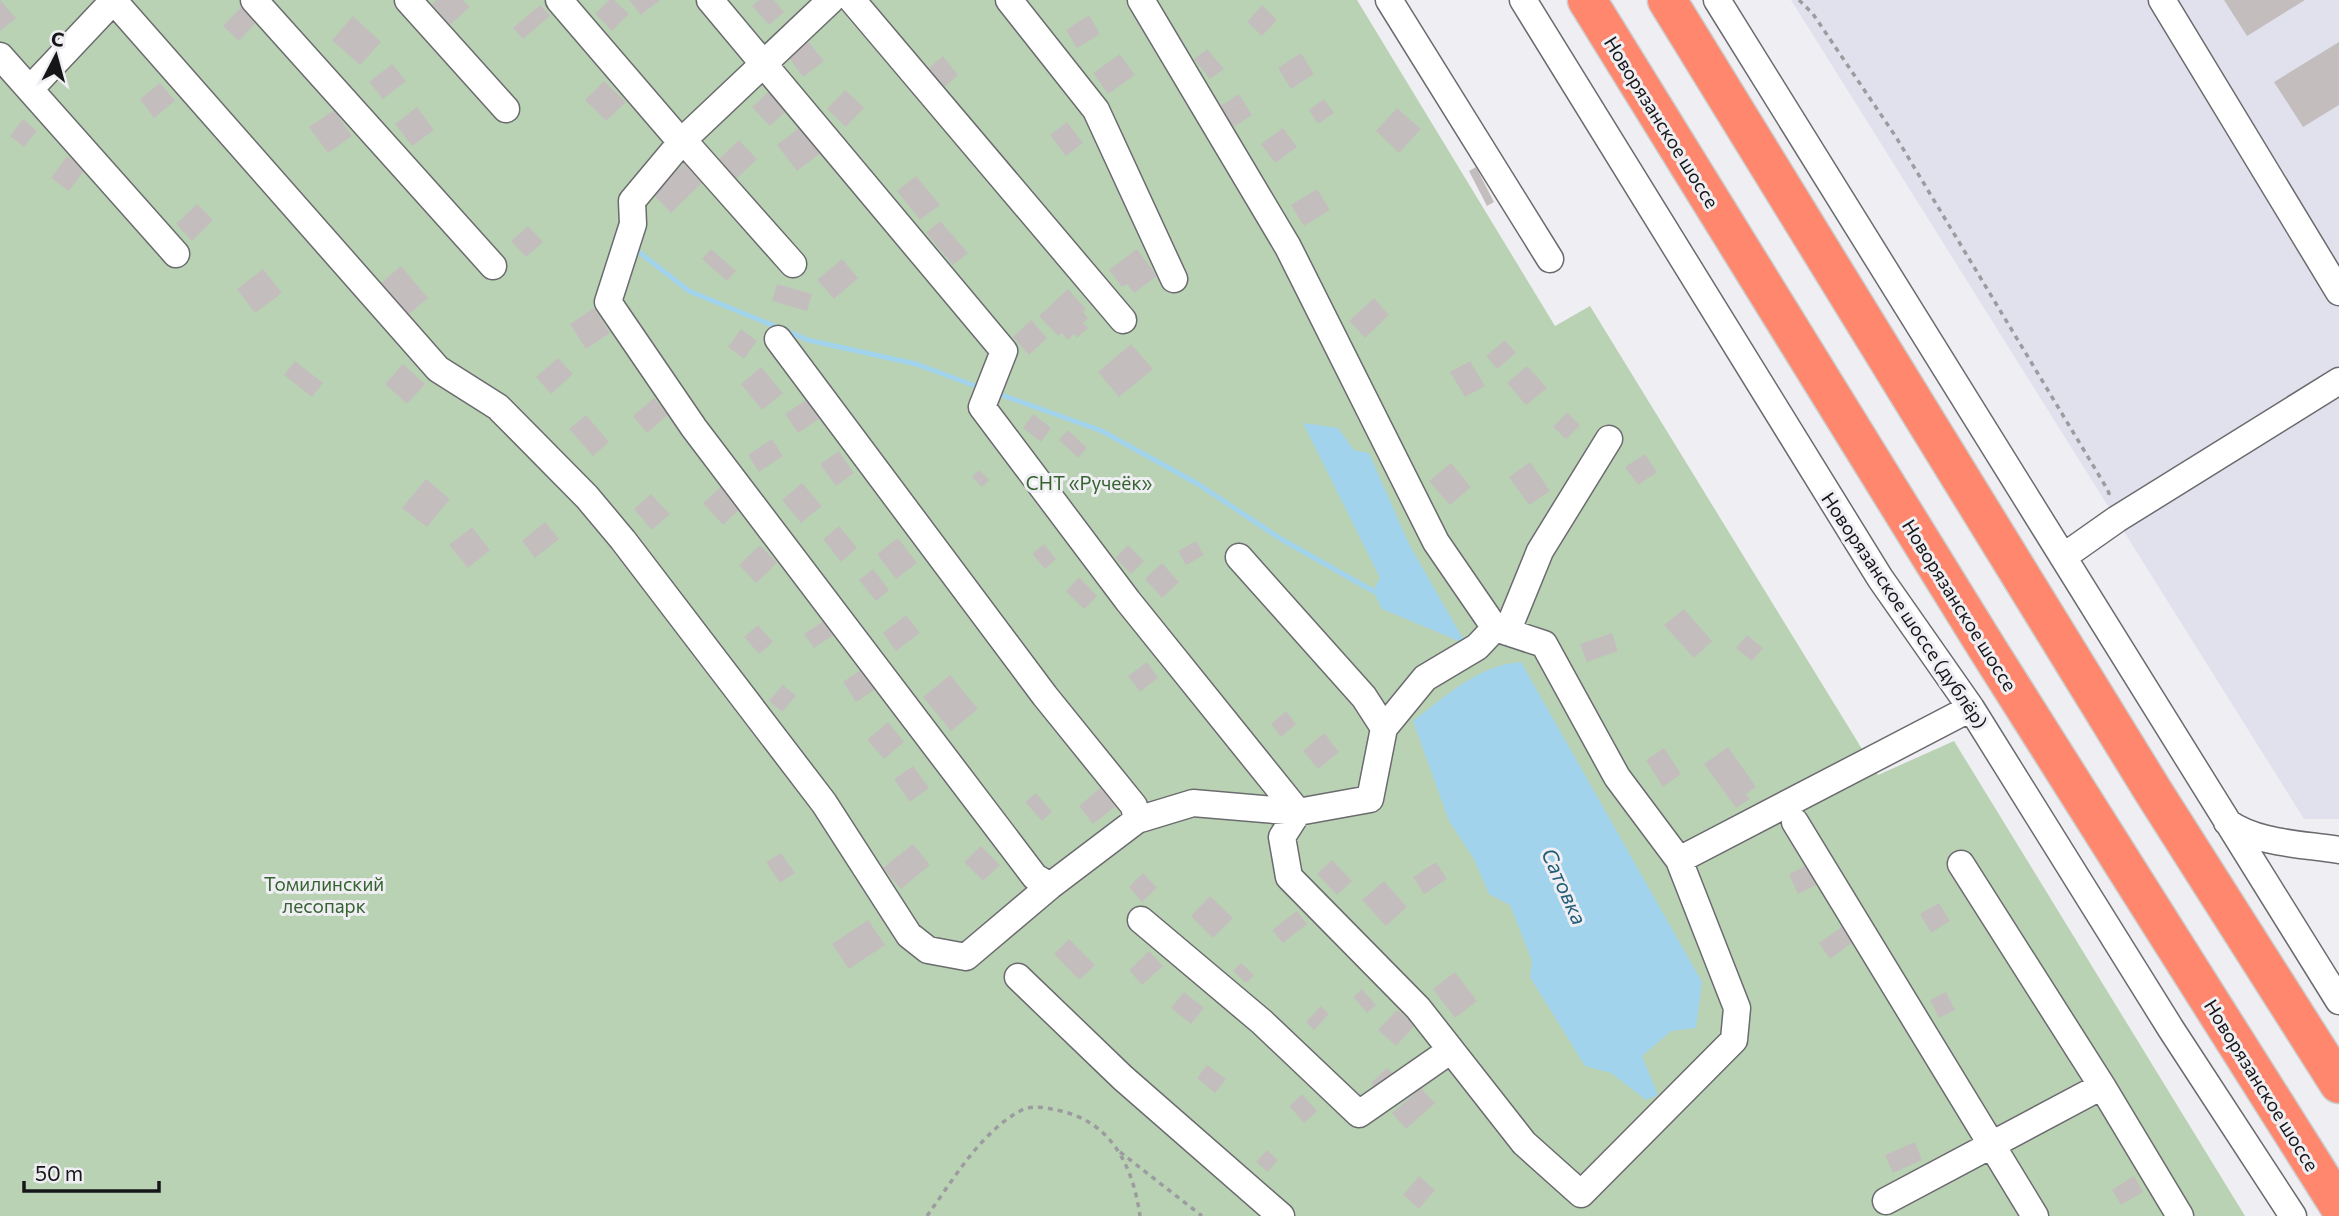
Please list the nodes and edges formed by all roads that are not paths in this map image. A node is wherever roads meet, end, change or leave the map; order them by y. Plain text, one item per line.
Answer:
1 (113, 0) edge
2 (254, 0) edge
3 (408, 0) edge
4 (559, 0) edge
5 (710, 0) edge
6 (831, 0) edge
7 (852, 0) edge
8 (1009, 0) edge
9 (1141, 0) edge
10 (1389, 0) edge
11 (1522, 0) edge
12 (1587, 0) edge
13 (1667, 0) edge
14 (1717, 0) edge
15 (2162, 0) edge
16 (0, 56) edge
17 (762, 66) junction
18 (31, 88) junction
19 (506, 109) dead end
20 (683, 140) junction
21 (176, 254) dead end
22 (1550, 260) dead end
23 (793, 264) dead end
24 (493, 266) dead end
25 (1174, 279) dead end
26 (2339, 291) edge
27 (1124, 320) dead end
28 (778, 339) dead end
29 (2339, 381) edge
30 (1609, 439) dead end
31 (1239, 557) dead end
32 (2063, 557) junction
33 (1501, 630) junction
34 (1971, 708) junction
35 (1384, 728) junction
36 (1298, 812) junction
37 (1137, 820) junction
38 (2225, 821) junction
39 (1795, 822) dead end
40 (2339, 850) edge
41 (1679, 860) junction
42 (1961, 864) dead end
43 (1050, 886) junction
44 (1141, 920) dead end
45 (1018, 977) dead end
46 (2339, 1001) edge
47 (1451, 1050) junction
48 (2339, 1083) edge
49 (2102, 1086) junction
50 (1991, 1144) junction
51 (1886, 1201) dead end
52 (1579, 1205) edge
53 (2339, 1206) edge
54 (1281, 1216) edge
55 (2035, 1216) edge
56 (2180, 1216) edge
57 (2293, 1216) edge

1 - 18 street
1 - 43 street
2 - 24 street
3 - 19 street
4 - 20 street
5 - 17 street
6 - 17 street
7 - 27 street
8 - 25 street
9 - 33 street
10 - 22 street
11 - 34 street, Новорязанское шоссе (дублёр)
12 - 53 highway, Новорязанское шоссе
13 - 48 highway
14 - 32 street
15 - 26 street
16 - 18 street
17 - 20 street
17 - 36 street
18 - 21 street
20 - 23 street
20 - 43 street
28 - 37 street
29 - 32 street
30 - 33 street
31 - 35 street
32 - 38 street
33 - 35 street
33 - 41 street
34 - 41 street
34 - 57 street, Новорязанское шоссе (дублёр)
35 - 36 street
36 - 37 street
36 - 47 street
37 - 43 street
38 - 40 street
38 - 46 street
39 - 50 street
41 - 52 street
42 - 49 street
44 - 47 street
45 - 54 street
47 - 52 street
49 - 50 street
49 - 56 street
50 - 51 street
50 - 55 street

